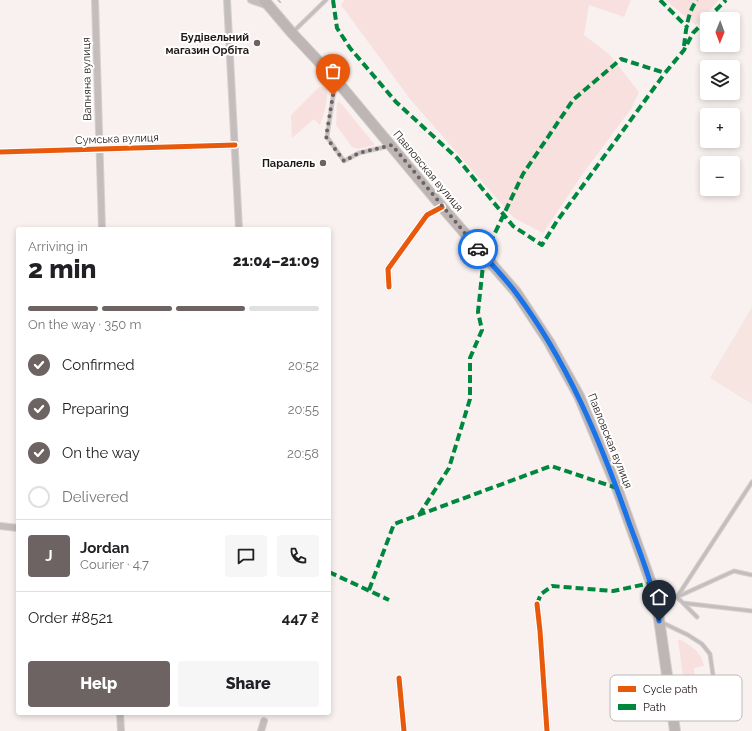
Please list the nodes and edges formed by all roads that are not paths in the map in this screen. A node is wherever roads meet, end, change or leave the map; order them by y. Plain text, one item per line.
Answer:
1 (95, 0) edge
2 (227, 0) edge
3 (251, 0) edge
4 (326, 0) edge
5 (267, 3) edge
6 (292, 33) junction
7 (336, 80) junction
8 (235, 145) junction
9 (392, 145) junction
10 (99, 149) junction
11 (0, 152) edge
12 (442, 207) junction
13 (102, 227) edge
14 (239, 227) edge
15 (389, 287) dead end
16 (752, 482) edge
17 (0, 526) edge
18 (16, 528) edge
19 (752, 575) edge
20 (677, 598) junction
21 (683, 603) junction
22 (537, 604) dead end
23 (657, 605) junction
24 (752, 611) edge
25 (697, 618) dead end
26 (659, 621) junction
27 (667, 675) edge
28 (713, 675) edge
29 (399, 678) dead end
30 (120, 715) edge
31 (264, 722) dead end
32 (121, 731) edge
33 (261, 731) edge
34 (404, 731) edge
35 (547, 731) edge

1 - 10 street, Вапняна вулиця
2 - 8 street
3 - 5 street
4 - 6 lane
5 - 6 main road, Павловская вулиця
6 - 7 main road, Павловская вулиця
7 - 9 main road, Павловская вулиця
7 - 9 lane
8 - 10 street, Сумська вулиця
8 - 14 street
9 - 12 main road, Павловская вулиця
10 - 11 street, Сумська вулиця
10 - 13 street, Вапняна вулиця
12 - 15 street
12 - 23 main road, Павловская вулиця
16 - 20 lane
17 - 18 street
19 - 20 lane
20 - 21 lane
20 - 23 lane
21 - 24 lane
21 - 25 lane
22 - 35 street
23 - 26 main road, Павловская вулиця
26 - 27 main road, Павловская вулиця
26 - 28 lane
29 - 34 street
30 - 32 street
31 - 33 street

